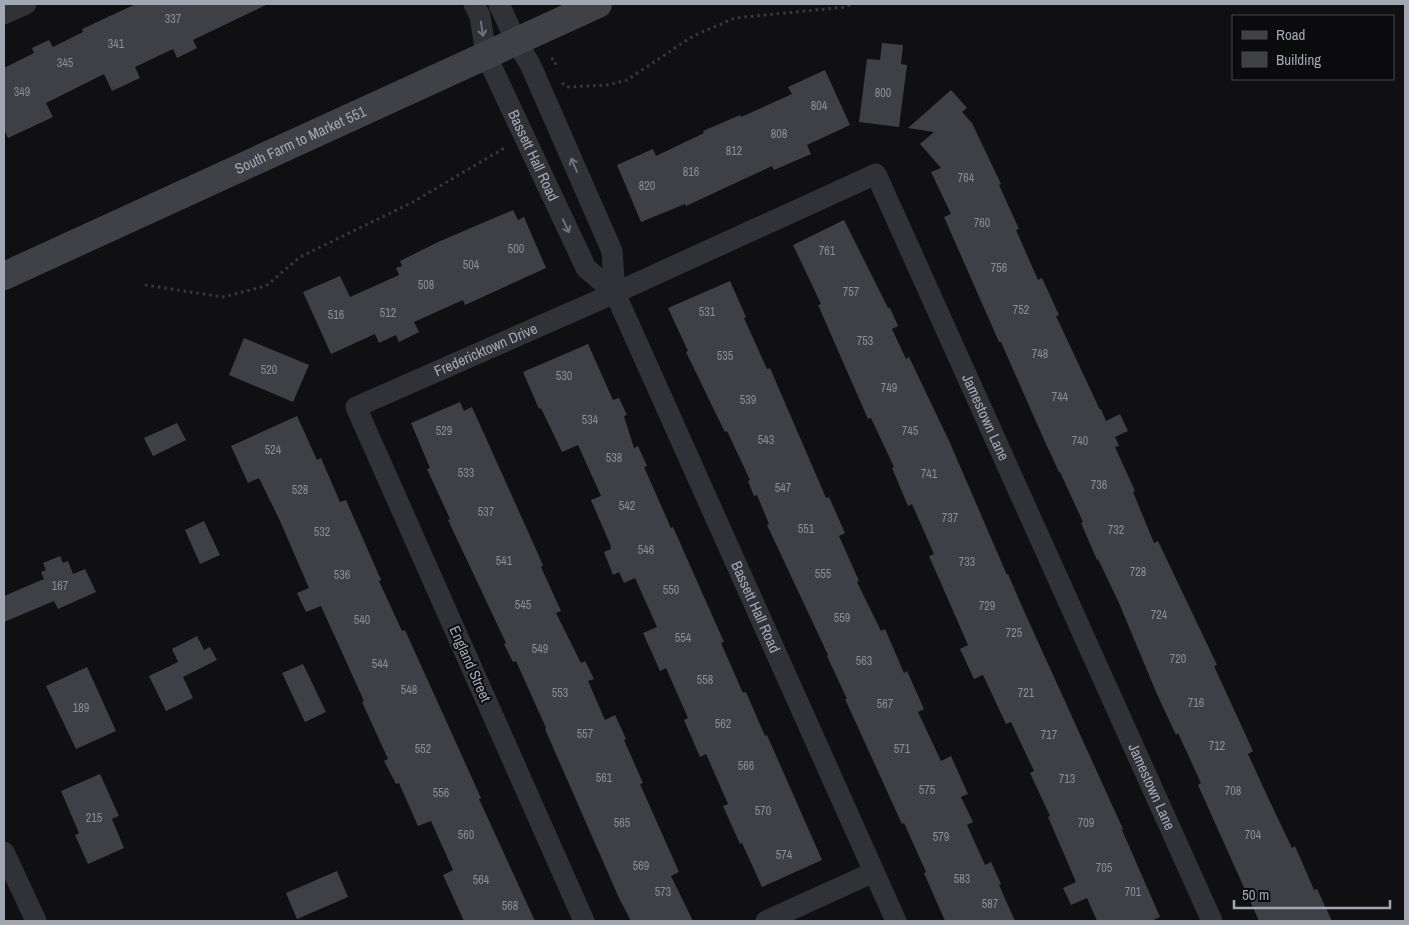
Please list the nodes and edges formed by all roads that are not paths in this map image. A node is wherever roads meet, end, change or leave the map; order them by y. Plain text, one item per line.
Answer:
1 (26, 4) edge
2 (474, 4) edge
3 (499, 4) edge
4 (598, 4) edge
5 (4, 14) edge
6 (516, 41) junction
7 (486, 55) junction
8 (4, 276) edge
9 (615, 293) junction
10 (356, 408) joint
11 (4, 852) edge
12 (874, 872) junction
13 (36, 921) edge
14 (584, 921) edge
15 (766, 921) edge
16 (896, 921) edge
17 (1212, 921) edge

1 - 5 street
2 -> 7 street, Bassett Hall Road
3 - 6 street, Bassett Hall Road
4 - 6 main road, South Farm to Market 551
6 - 7 main road, South Farm to Market 551
9 -> 6 street, Bassett Hall Road
7 - 8 main road, South Farm to Market 551
7 -> 9 street, Bassett Hall Road
9 - 10 street, Fredericktown Drive
9 - 12 street, Bassett Hall Road
9 - 17 street, Jamestown Lane
10 - 14 street, England Street
11 - 13 street
12 - 15 street
12 - 16 street, Bassett Hall Road

